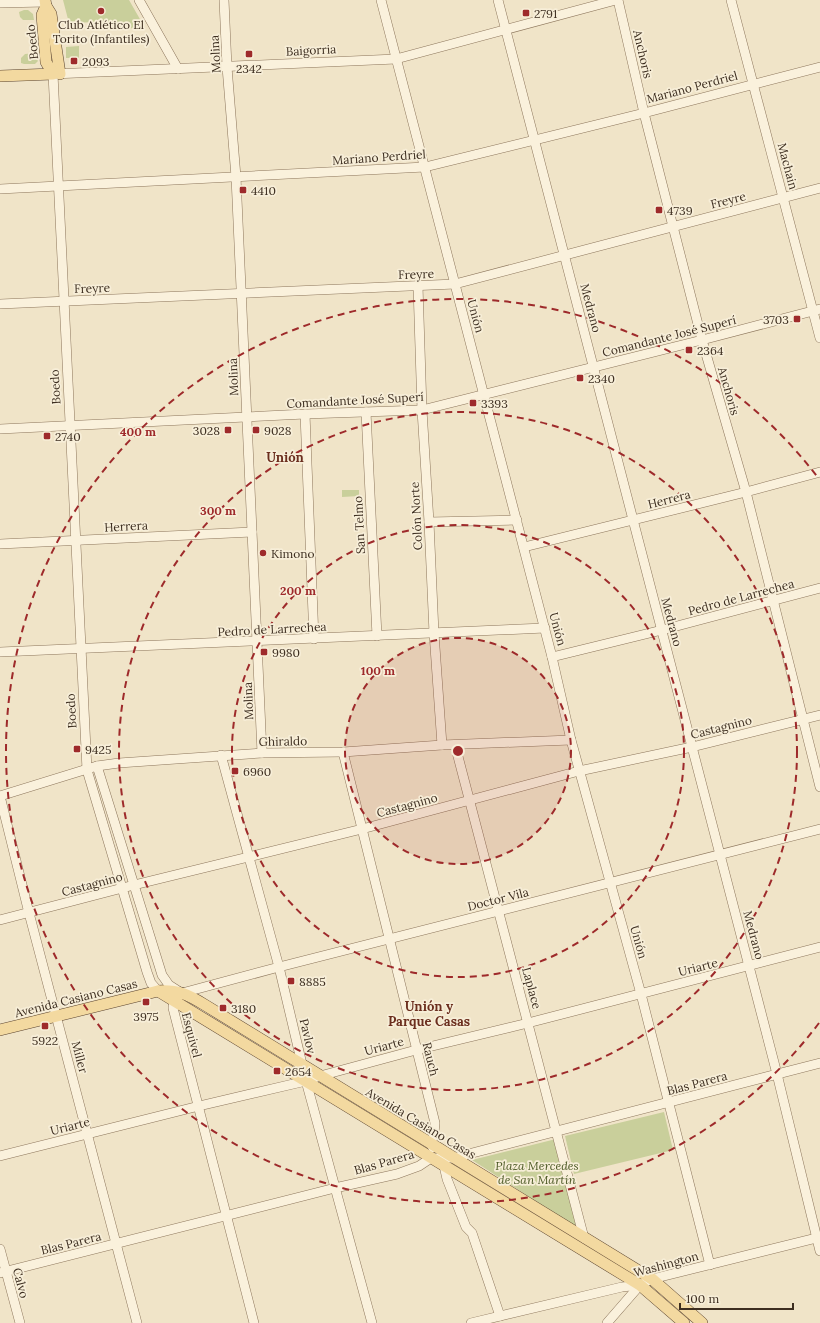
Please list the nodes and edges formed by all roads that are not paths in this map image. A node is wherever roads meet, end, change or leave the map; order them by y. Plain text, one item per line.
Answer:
1 (139, 0) edge
2 (224, 0) edge
3 (381, 0) edge
4 (498, 0) edge
5 (617, 0) edge
6 (731, 0) edge
7 (0, 3) edge
8 (45, 3) edge
9 (505, 29) junction
10 (396, 59) junction
11 (820, 66) edge
12 (227, 67) junction
13 (178, 69) junction
14 (57, 74) junction
15 (0, 76) edge
16 (754, 83) junction
17 (644, 113) junction
18 (534, 139) junction
19 (425, 167) junction
20 (236, 177) junction
21 (59, 187) junction
22 (820, 188) edge
23 (0, 189) edge
24 (783, 198) junction
25 (673, 226) junction
26 (565, 256) junction
27 (455, 284) junction
28 (418, 286) junction
29 (241, 293) junction
30 (64, 301) junction
31 (0, 304) edge
32 (816, 310) edge
33 (820, 338) edge
34 (702, 340) junction
35 (594, 367) junction
36 (484, 395) junction
37 (422, 410) junction
38 (366, 412) junction
39 (305, 414) junction
40 (246, 418) junction
41 (70, 425) junction
42 (0, 429) edge
43 (820, 472) edge
44 (746, 492) junction
45 (517, 520) junction
46 (633, 520) junction
47 (429, 522) junction
48 (252, 532) junction
49 (76, 540) junction
50 (0, 544) edge
51 (524, 547) junction
52 (820, 588) edge
53 (773, 601) junction
54 (545, 628) junction
55 (662, 630) junction
56 (434, 633) junction
57 (377, 636) junction
58 (314, 639) junction
59 (257, 641) junction
60 (81, 649) junction
61 (0, 652) edge
62 (552, 657) junction
63 (820, 715) edge
64 (803, 719) junction
65 (571, 740) junction
66 (442, 745) junction
67 (455, 745) junction
68 (692, 747) junction
69 (343, 752) junction
70 (262, 753) junction
71 (221, 755) junction
72 (97, 766) junction
73 (87, 770) junction
74 (579, 771) junction
75 (820, 787) edge
76 (0, 796) edge
77 (470, 801) junction
78 (362, 829) junction
79 (820, 829) edge
80 (720, 855) junction
81 (249, 856) junction
82 (610, 882) junction
83 (134, 885) junction
84 (123, 888) junction
85 (499, 911) junction
86 (29, 913) junction
87 (0, 920) edge
88 (389, 938) junction
89 (820, 947) edge
90 (749, 966) junction
91 (279, 967) junction
92 (158, 991) junction
93 (641, 994) junction
94 (178, 997) junction
95 (57, 1016) junction
96 (528, 1023) junction
97 (0, 1030) edge
98 (416, 1050) junction
99 (820, 1063) edge
100 (302, 1066) junction
101 (777, 1074) junction
102 (320, 1076) junction
103 (306, 1081) junction
104 (668, 1102) junction
105 (199, 1106) junction
106 (557, 1131) junction
107 (88, 1134) junction
108 (431, 1144) junction
109 (0, 1156) edge
110 (453, 1158) junction
111 (438, 1161) junction
112 (335, 1188) junction
113 (227, 1216) junction
114 (818, 1237) edge
115 (584, 1238) junction
116 (116, 1244) junction
117 (0, 1249) edge
118 (820, 1251) edge
119 (710, 1265) junction
120 (3, 1273) edge
121 (652, 1279) junction
122 (640, 1285) junction
123 (500, 1316) junction
124 (491, 1321) edge
125 (20, 1323) edge
126 (137, 1323) edge
127 (254, 1323) edge
128 (372, 1323) edge
129 (471, 1323) edge
130 (608, 1323) edge
131 (684, 1323) edge
132 (702, 1323) edge

1 - 13 street
2 - 12 street, Molina
3 - 10 street, Unión
4 - 9 street, Medrano
5 - 9 street, Baigorria
5 - 17 street, Anchoris
6 - 16 street, Machain
7 - 8 street
8 - 14 main road, Boedo
9 - 10 street, Baigorria
9 - 18 street, Medrano
10 - 12 street, Baigorria
10 - 19 street, Unión
11 - 16 street, Mariano Perdriel
12 - 13 street, Baigorria
12 - 20 street, Molina
13 - 14 street, Baigorria
14 - 15 main road, Baigorria
14 - 21 street, Boedo
16 - 17 street, Mariano Perdriel
16 - 24 street, Machain
17 - 18 street, Mariano Perdriel
17 - 25 street, Anchoris
18 - 19 street, Mariano Perdriel
18 - 26 street, Medrano
19 - 20 street, Mariano Perdriel
19 - 27 street, Unión
20 - 21 street, Mariano Perdriel
20 - 29 street, Molina
21 - 23 street, Mariano Perdriel
21 - 30 street, Boedo
22 - 24 street, Freyre
24 - 25 street, Freyre
24 - 32 street, Machain
25 - 26 street, Freyre
25 - 34 street, Anchoris
26 - 27 street, Freyre
26 - 35 street, Medrano
27 - 28 street, Freyre
27 - 36 street, Unión
28 - 29 street, Freyre
28 - 37 street, Colón Norte
29 - 30 street, Freyre
29 - 40 street, Molina
30 - 31 street, Freyre
30 - 41 street, Boedo
32 - 33 street, Machain
32 - 34 street, Comandante José Superí
34 - 35 street, Comandante José Superí
34 - 44 street, Anchoris
35 - 36 street, Comandante José Superí
35 - 46 street, Medrano
36 - 37 street, Comandante José Superí
36 - 45 street, Unión
37 - 38 street, Comandante José Superí
37 - 47 street, Colón Norte
38 - 39 street, Comandante José Superí
38 - 57 street, San Telmo
39 - 40 street, Comandante José Superí
39 - 58 street
40 - 41 street, Comandante José Superí
40 - 48 street, Molina
41 - 42 street, Comandante José Superí
41 - 49 street, Boedo
43 - 44 street, Herrera
44 - 46 street, Herrera
44 - 53 street, Anchoris
45 - 47 street
45 - 51 street, Unión
46 - 51 street, Herrera
46 - 55 street, Medrano
47 - 56 street, Colón Norte
48 - 49 street, Herrera
48 - 59 street, Molina
49 - 50 street, Herrera
49 - 60 street, Boedo
51 - 54 street, Unión
52 - 53 street, Pedro de Larrechea
53 - 55 street, Pedro de Larrechea
53 - 64 street, Anchoris
54 - 56 street, Pedro de Larrechea
54 - 62 street, Unión
55 - 62 street, Pedro de Larrechea
55 - 68 street, Medrano
56 - 57 street, Pedro de Larrechea
56 - 66 street, Colón Norte
57 - 58 street, Pedro de Larrechea
58 - 59 street, Pedro de Larrechea
59 - 60 street, Pedro de Larrechea
59 - 70 street, Molina
60 - 61 street, Pedro de Larrechea
60 - 73 street, Boedo
62 - 65 street, Unión
63 - 64 street, Castagnino
64 - 68 street, Castagnino
64 - 75 street, Anchoris
65 - 67 street, Ghiraldo
65 - 74 street, Unión
66 - 67 street, Ghiraldo
66 - 69 street, Ghiraldo
67 - 77 street, Laplace
68 - 74 street, Castagnino
68 - 80 street, Medrano
69 - 70 street, Ghiraldo
69 - 78 street, Rauch
70 - 71 street, Ghiraldo
71 - 72 street, Ghiraldo
71 - 81 street, Pavlov
72 - 73 street, Ghiraldo
72 - 83 street
73 - 76 street, Ghiraldo
73 - 84 street
74 - 77 street, Castagnino
74 - 82 street, Unión
76 - 86 street, Miller
77 - 78 street, Castagnino
77 - 85 street, Laplace
78 - 81 street, Castagnino
78 - 88 street, Rauch
79 - 80 street, Doctor Vila
80 - 82 street, Doctor Vila
80 - 90 street, Medrano
81 - 83 street, Castagnino
81 - 91 street, Pavlov
82 - 85 street, Doctor Vila
82 - 93 street, Unión
83 - 84 street, Castagnino
83 - 94 street
84 - 86 street, Castagnino
84 - 92 street
85 - 88 street, Doctor Vila
85 - 96 street, Laplace
86 - 87 street, Castagnino
86 - 95 street, Miller
88 - 91 street, Doctor Vila
88 - 98 street, Rauch
89 - 90 street, Uriarte
90 - 93 street, Uriarte
90 - 101 street, Medrano
91 - 94 street, Doctor Vila
91 - 100 street, Pavlov
92 - 94 main road, Avenida Casiano Casas
92 - 95 main road, Avenida Casiano Casas
93 - 96 street, Uriarte
93 - 104 street, Unión
94 - 100 main road, Avenida Casiano Casas
94 - 103 main road, Avenida Casiano Casas
94 - 105 street, Esquivel
95 - 97 main road, Avenida Casiano Casas
95 - 107 street, Miller
96 - 98 street, Uriarte
96 - 106 street, Laplace
98 - 102 street, Uriarte
98 - 108 street, Rauch
99 - 101 street, Blas Parera
100 - 102 main road, Avenida Casiano Casas
100 - 103 street, Pavlov
101 - 104 street, Blas Parera
101 - 114 street, Medrano
102 - 103 street, Uriarte
102 - 108 main road, Avenida Casiano Casas
103 - 105 street, Uriarte
103 - 111 main road, Avenida Casiano Casas
103 - 112 street, Pavlov
104 - 106 street, Blas Parera
104 - 119 street, Unión
105 - 107 street, Uriarte
105 - 113 street, Esquivel
106 - 110 street, Blas Parera
106 - 115 street, Laplace
107 - 109 street, Uriarte
107 - 116 street, Miller
108 - 110 main road, Avenida Casiano Casas
108 - 111 street
110 - 111 street, Blas Parera
110 - 115 main road, Avenida Casiano Casas
111 - 112 street, Blas Parera
111 - 122 main road, Avenida Casiano Casas
111 - 123 street
112 - 113 street, Blas Parera
112 - 128 street, Pavlov
113 - 116 street, Blas Parera
113 - 127 street, Esquivel
114 - 118 street, Medrano
114 - 119 street, Washington
115 - 121 main road, Avenida Casiano Casas
116 - 120 street, Blas Parera
116 - 126 street, Miller
117 - 120 street, Calvo
119 - 121 street, Washington
120 - 125 street, Calvo
121 - 122 street, Washington
121 - 132 main road, Avenida Casiano Casas
122 - 123 street, Washington
122 - 130 street
122 - 131 main road, Avenida Casiano Casas
123 - 124 street, Washington
124 - 129 street, Washington

